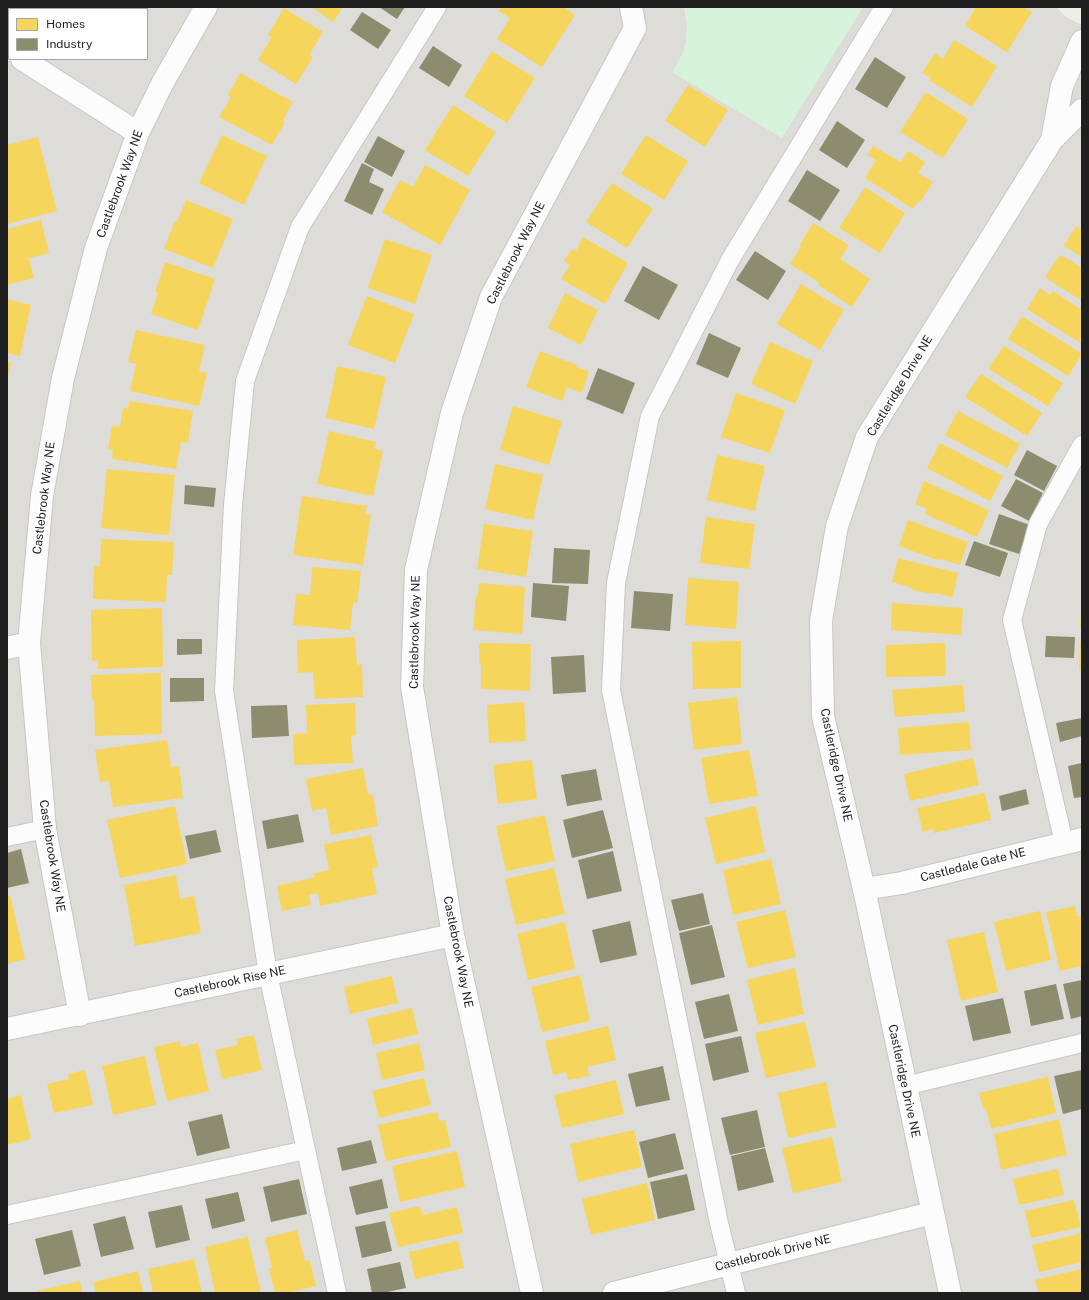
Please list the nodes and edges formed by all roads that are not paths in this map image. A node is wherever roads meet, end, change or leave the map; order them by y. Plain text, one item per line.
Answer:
1 (206, 7) edge
2 (437, 7) edge
3 (631, 7) edge
4 (884, 7) edge
5 (1082, 41) edge
6 (24, 60) edge
7 (1082, 110) edge
8 (138, 133) junction
9 (1052, 140) junction
10 (1082, 445) edge
11 (29, 643) junction
12 (7, 648) edge
13 (45, 829) junction
14 (7, 837) edge
15 (1073, 841) edge
16 (864, 889) junction
17 (453, 934) junction
18 (268, 974) junction
19 (80, 1015) junction
20 (7, 1029) edge
21 (1082, 1043) edge
22 (905, 1086) junction
23 (306, 1150) junction
24 (932, 1213) junction
25 (7, 1215) edge
26 (729, 1264) junction
27 (337, 1293) edge
28 (532, 1293) edge
29 (614, 1293) edge
30 (736, 1293) edge
31 (950, 1293) edge

1 - 8 street, Castlebrook Way NE
2 - 18 lane
3 - 17 street, Castlebrook Way NE
4 - 26 lane
5 - 9 street, Castleridge Drive NE
6 - 8 street
7 - 9 street, Castleridge Drive NE
8 - 11 street, Castlebrook Way NE
9 - 16 street, Castleridge Drive NE
10 - 15 lane
11 - 12 street
11 - 13 street, Castlebrook Way NE
13 - 14 lane
13 - 19 street, Castlebrook Way NE
15 - 16 street, Castledale Gate NE
16 - 22 street, Castleridge Drive NE
17 - 18 street, Castlebrook Rise NE
17 - 28 street, Castlebrook Way NE
18 - 19 street, Castlebrook Rise NE
18 - 23 lane
19 - 20 street, Castlebrook Rise NE
21 - 22 lane
22 - 24 street, Castleridge Drive NE
23 - 25 lane
23 - 27 lane
24 - 26 street, Castlebrook Drive NE
24 - 31 street, Castleridge Drive NE
26 - 29 street, Castlebrook Drive NE
26 - 30 lane

